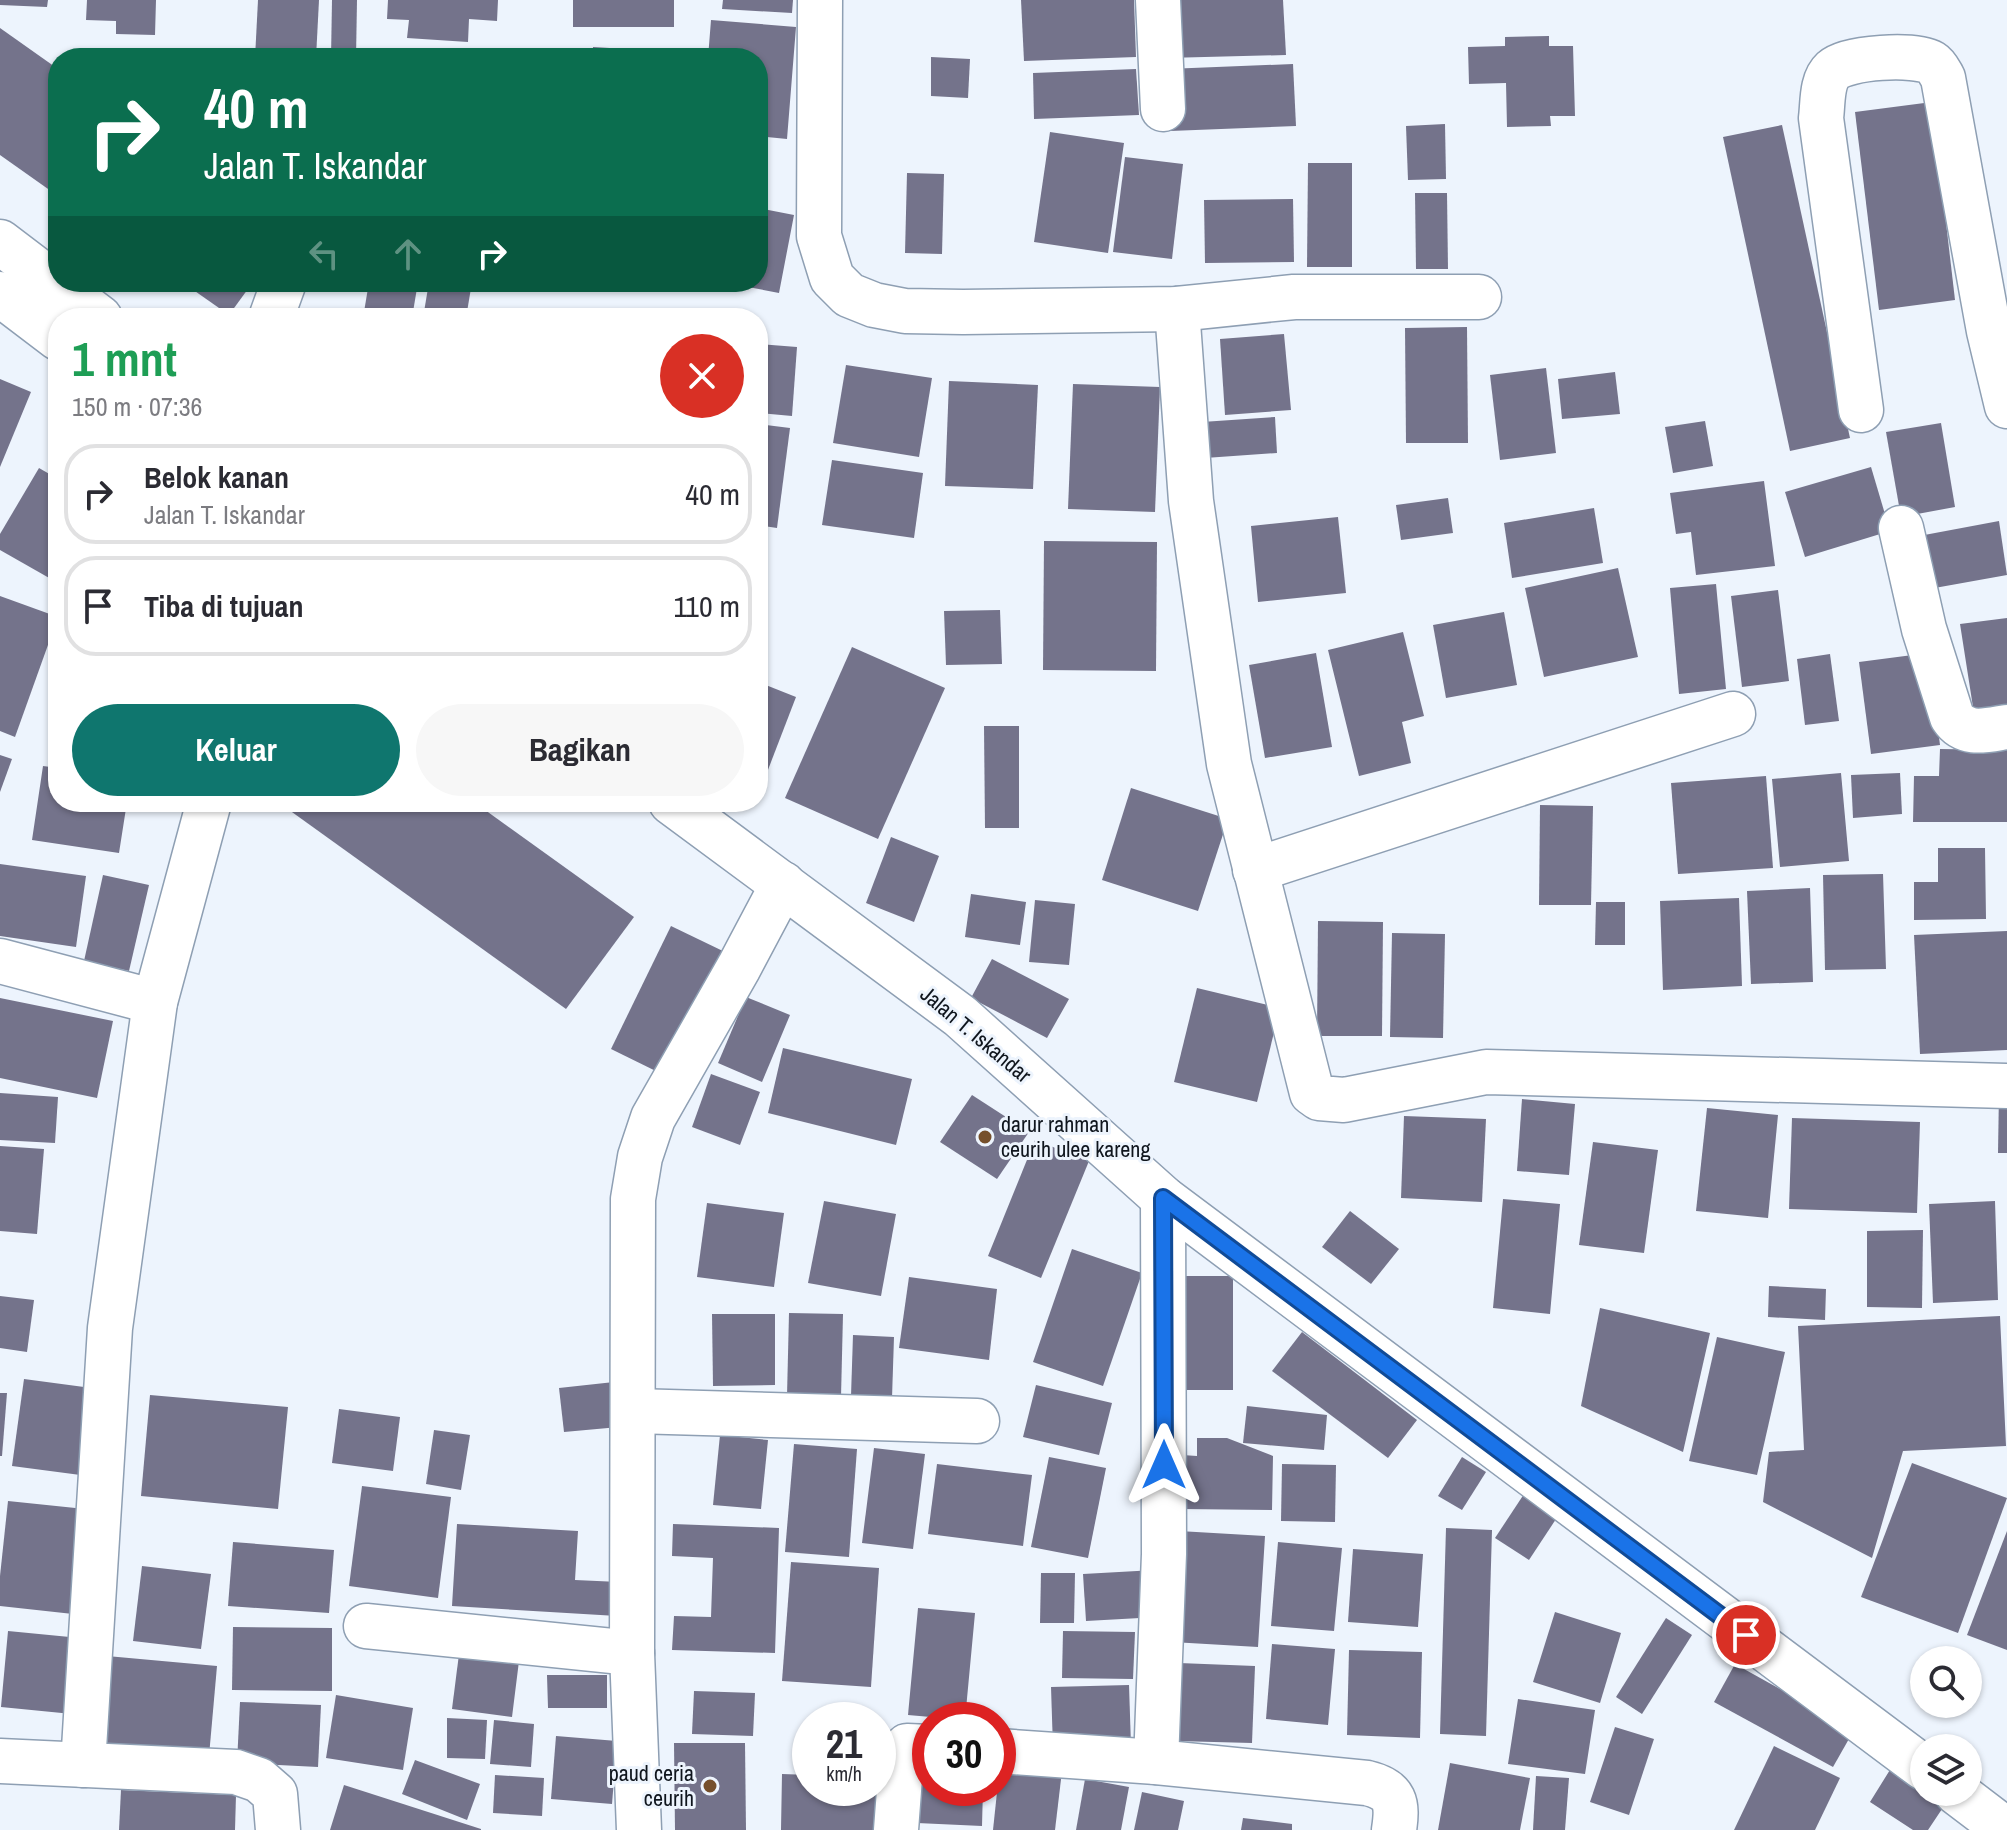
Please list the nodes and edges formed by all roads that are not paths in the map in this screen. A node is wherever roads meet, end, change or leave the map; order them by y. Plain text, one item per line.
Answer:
1 (820, 0) edge
2 (1158, 0) edge
3 (1163, 109) dead end
4 (0, 242) edge
5 (48, 278) edge
6 (66, 292) edge
7 (0, 294) edge
8 (1479, 297) dead end
9 (87, 308) edge
10 (1177, 309) junction
11 (48, 330) edge
12 (2007, 406) edge
13 (1861, 410) dead end
14 (1901, 528) dead end
15 (1733, 714) dead end
16 (2007, 727) edge
17 (206, 812) edge
18 (685, 812) edge
19 (1255, 870) junction
20 (783, 884) junction
21 (0, 961) edge
22 (155, 1002) junction
23 (2007, 1086) edge
24 (1163, 1198) junction
25 (634, 1411) junction
26 (977, 1421) dead end
27 (366, 1626) dead end
28 (632, 1653) junction
29 (912, 1746) edge
30 (1016, 1752) edge
31 (1910, 1758) edge
32 (0, 1761) edge
33 (1156, 1762) junction
34 (83, 1765) junction
35 (1974, 1806) edge
36 (278, 1830) edge
37 (639, 1830) edge
38 (896, 1830) edge
39 (1394, 1830) edge
40 (2006, 1830) edge

1 - 10 street
2 - 3 street
4 - 5 street
6 - 9 street
7 - 11 street
8 - 10 street
10 - 19 street
12 - 13 street
14 - 16 street
15 - 19 street
17 - 22 street
18 - 20 street, Jalan T. Iskandar
19 - 23 street
20 - 24 street, Jalan T. Iskandar
20 - 25 street
21 - 22 street
22 - 34 street
24 - 31 street, Jalan T. Iskandar
24 - 33 street
25 - 26 street
25 - 28 street
27 - 28 street
28 - 37 street
29 - 38 street
30 - 33 street
32 - 34 street
33 - 39 street
34 - 36 street
35 - 40 street

